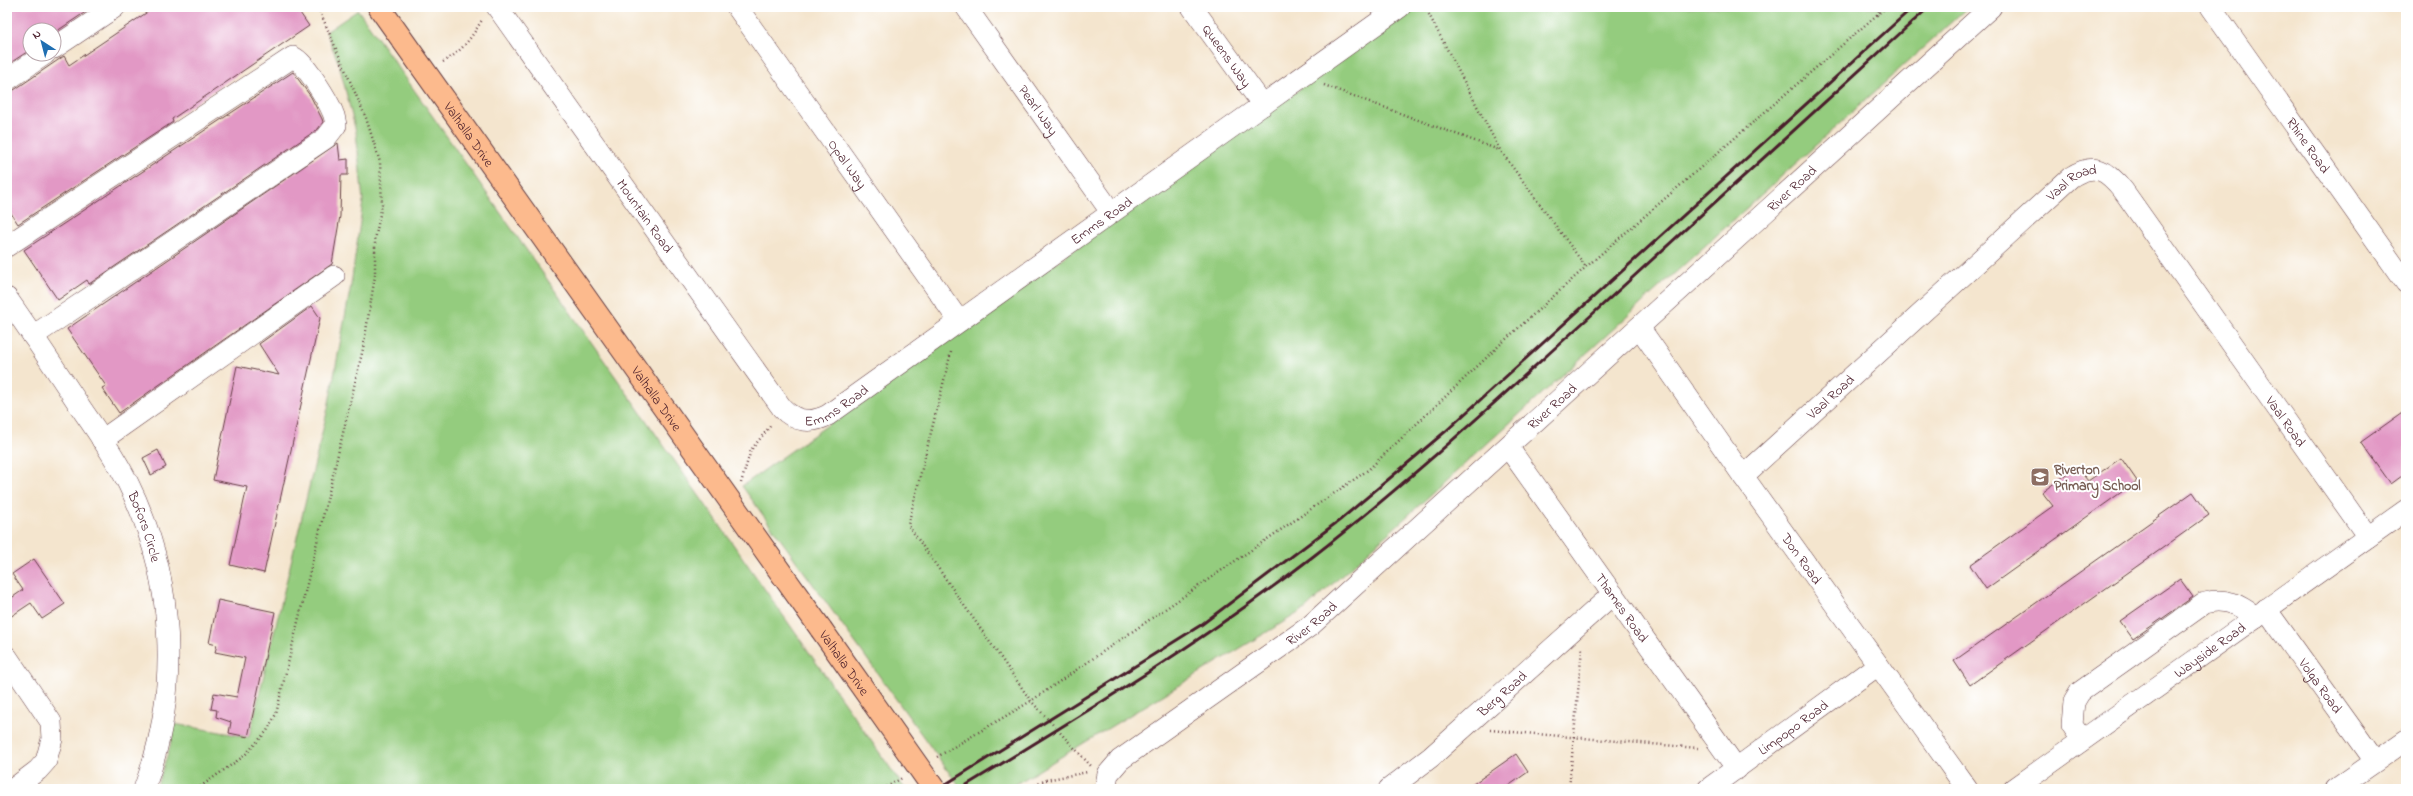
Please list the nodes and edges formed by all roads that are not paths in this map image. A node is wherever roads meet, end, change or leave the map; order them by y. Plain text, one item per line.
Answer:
1 (114, 7) edge
2 (379, 7) edge
3 (737, 7) edge
4 (966, 7) edge
5 (1192, 7) edge
6 (1400, 7) edge
7 (1991, 7) edge
8 (2211, 7) edge
9 (491, 11) edge
10 (62, 43) edge
11 (33, 62) edge
12 (7, 80) edge
13 (1262, 105) junction
14 (1111, 212) junction
15 (7, 246) edge
16 (334, 276) dead end
17 (2406, 283) edge
18 (7, 298) edge
19 (959, 321) junction
20 (1639, 327) junction
21 (33, 336) junction
22 (792, 416) joint
23 (102, 440) junction
24 (1508, 446) junction
25 (1743, 476) junction
26 (2406, 510) edge
27 (2368, 537) junction
28 (1613, 594) junction
29 (2261, 613) junction
30 (7, 657) edge
31 (1878, 665) junction
32 (2082, 740) junction
33 (2406, 740) edge
34 (2375, 762) junction
35 (1737, 769) junction
36 (13, 789) edge
37 (144, 789) edge
38 (934, 789) edge
39 (1105, 789) edge
40 (1389, 789) edge
41 (1708, 789) edge
42 (1967, 789) edge
43 (2014, 789) edge
44 (2336, 789) edge

1 - 10 street
2 - 38 main road, Valhalla Drive, bridge
3 - 19 street, Opal Way
4 - 14 street, Pearl Way
5 - 13 street, Queens Way
6 - 13 street, Emms Road
7 - 20 street, River Road
8 - 17 street, Rhine Road
9 - 22 street, Mountain Road
11 - 12 street
13 - 14 street, Emms Road
14 - 19 street, Emms Road
15 - 21 street
16 - 23 street
18 - 21 street, Bofors Circle
19 - 22 street, Emms Road
20 - 24 street, River Road
20 - 25 street, Don Road
21 - 23 street, Bofors Circle
23 - 37 street, Bofors Circle
24 - 28 street, Thames Road
24 - 39 street, River Road
25 - 27 street, Vaal Road
25 - 31 street, Don Road
26 - 27 street, Wayside Road
27 - 29 street, Wayside Road
28 - 35 street, Thames Road
28 - 40 street, Berg Road
29 - 32 street, Wayside Road
29 - 32 street
29 - 34 street, Volga Road
30 - 36 street
31 - 35 street, Limpopo Road
31 - 42 street, Don Road
32 - 43 street, Wayside Road
33 - 34 street
34 - 44 street
35 - 41 street, Limpopo Road

